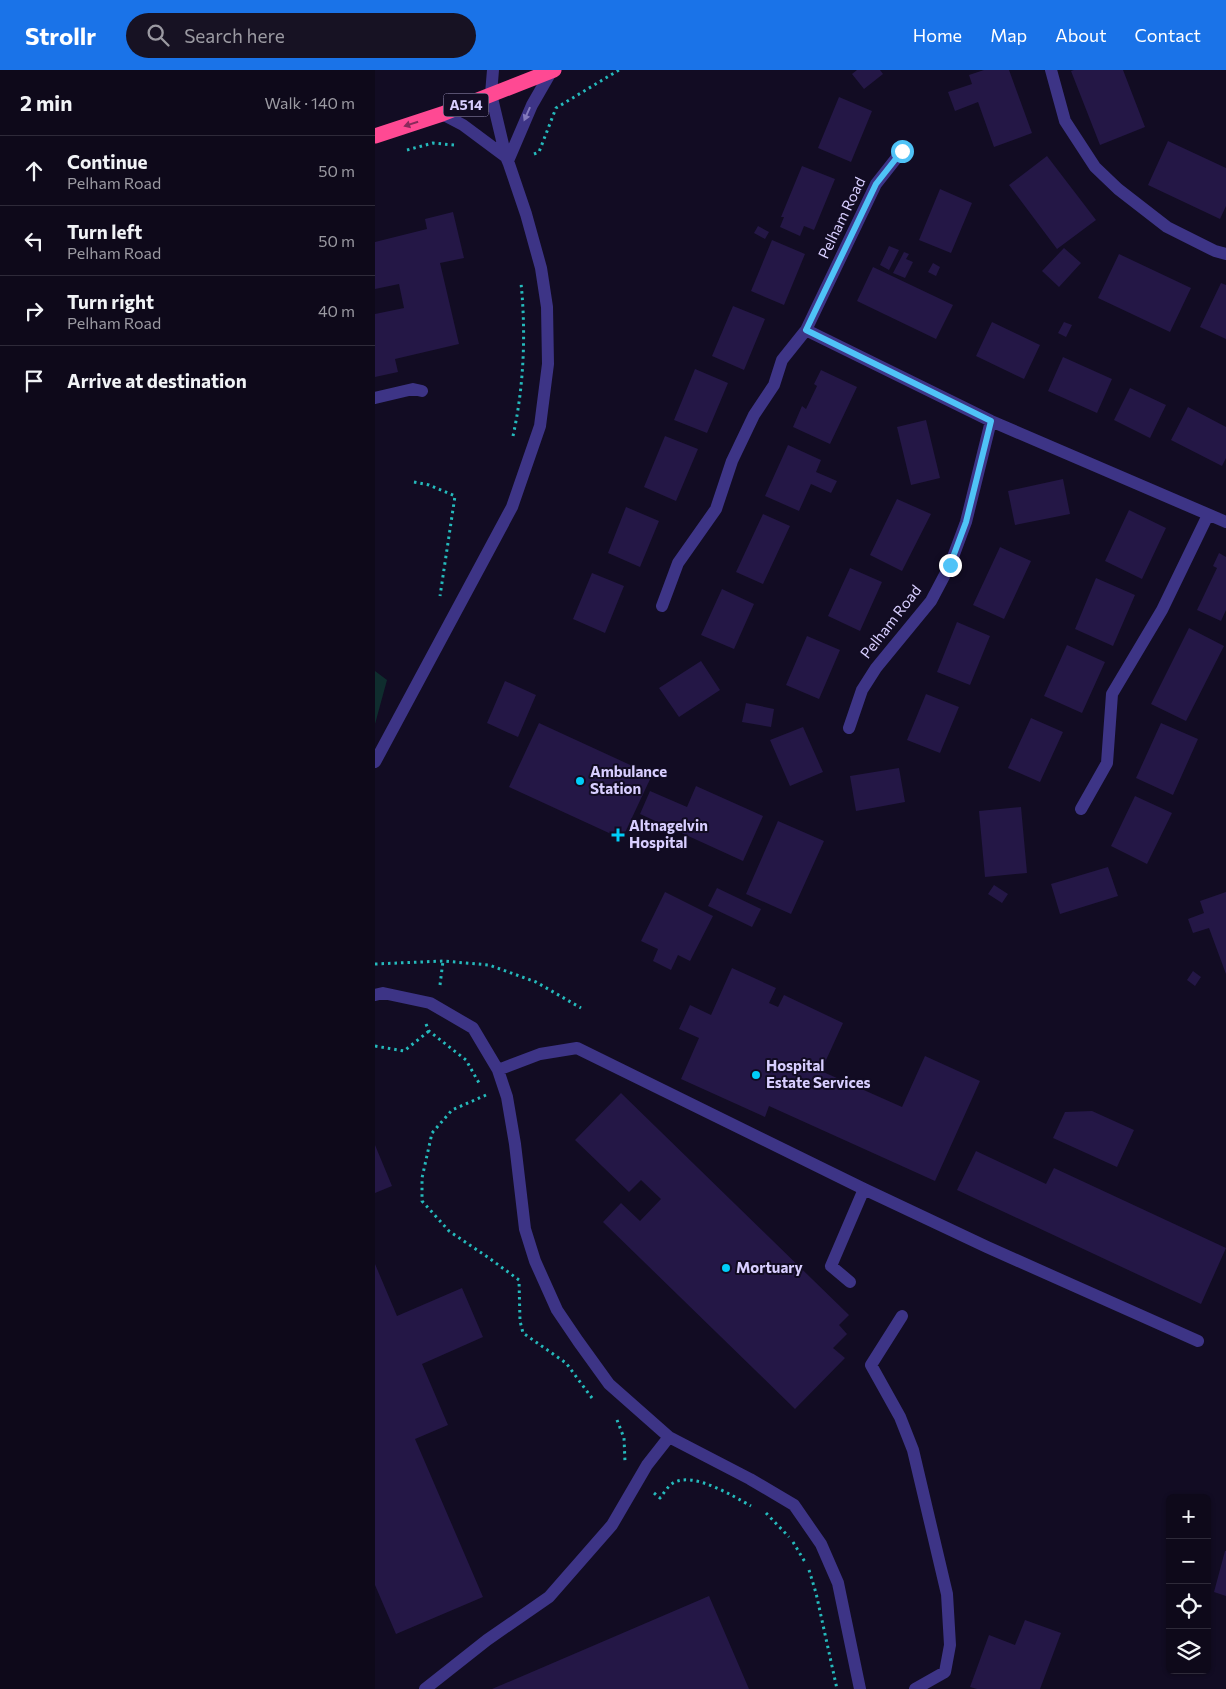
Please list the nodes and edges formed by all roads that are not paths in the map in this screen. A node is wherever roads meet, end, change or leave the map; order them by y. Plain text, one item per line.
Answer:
1 (493, 70) edge
2 (1051, 70) edge
3 (553, 71) edge
4 (491, 94) junction
5 (442, 114) junction
6 (375, 136) edge
7 (902, 151) dead end
8 (507, 159) junction
9 (1226, 254) edge
10 (806, 330) junction
11 (422, 391) dead end
12 (375, 398) edge
13 (991, 421) junction
14 (1208, 515) junction
15 (1226, 522) edge
16 (662, 606) dead end
17 (849, 728) dead end
18 (375, 762) edge
19 (1081, 809) dead end
20 (375, 994) edge
21 (498, 1070) junction
22 (864, 1189) junction
23 (850, 1282) dead end
24 (902, 1316) dead end
25 (1197, 1342) dead end
26 (669, 1437) junction
27 (425, 1689) edge
28 (860, 1689) edge
29 (915, 1689) edge

1 - 4 street
2 - 9 street
3 - 4 highway, A514
3 -> 8 street
4 - 5 highway, A514
4 - 8 street
5 -> 6 highway, A514
5 - 8 street
7 - 10 street, Pelham Road
8 - 18 street
10 - 13 street
10 - 16 street, Pelham Road
11 - 12 street
13 - 14 street
13 - 17 street, Pelham Road
14 - 15 street
14 - 19 street
20 - 21 street
21 - 22 street
21 - 26 street
22 - 23 street
22 - 25 street
24 - 29 street
26 - 27 street
26 - 28 street

